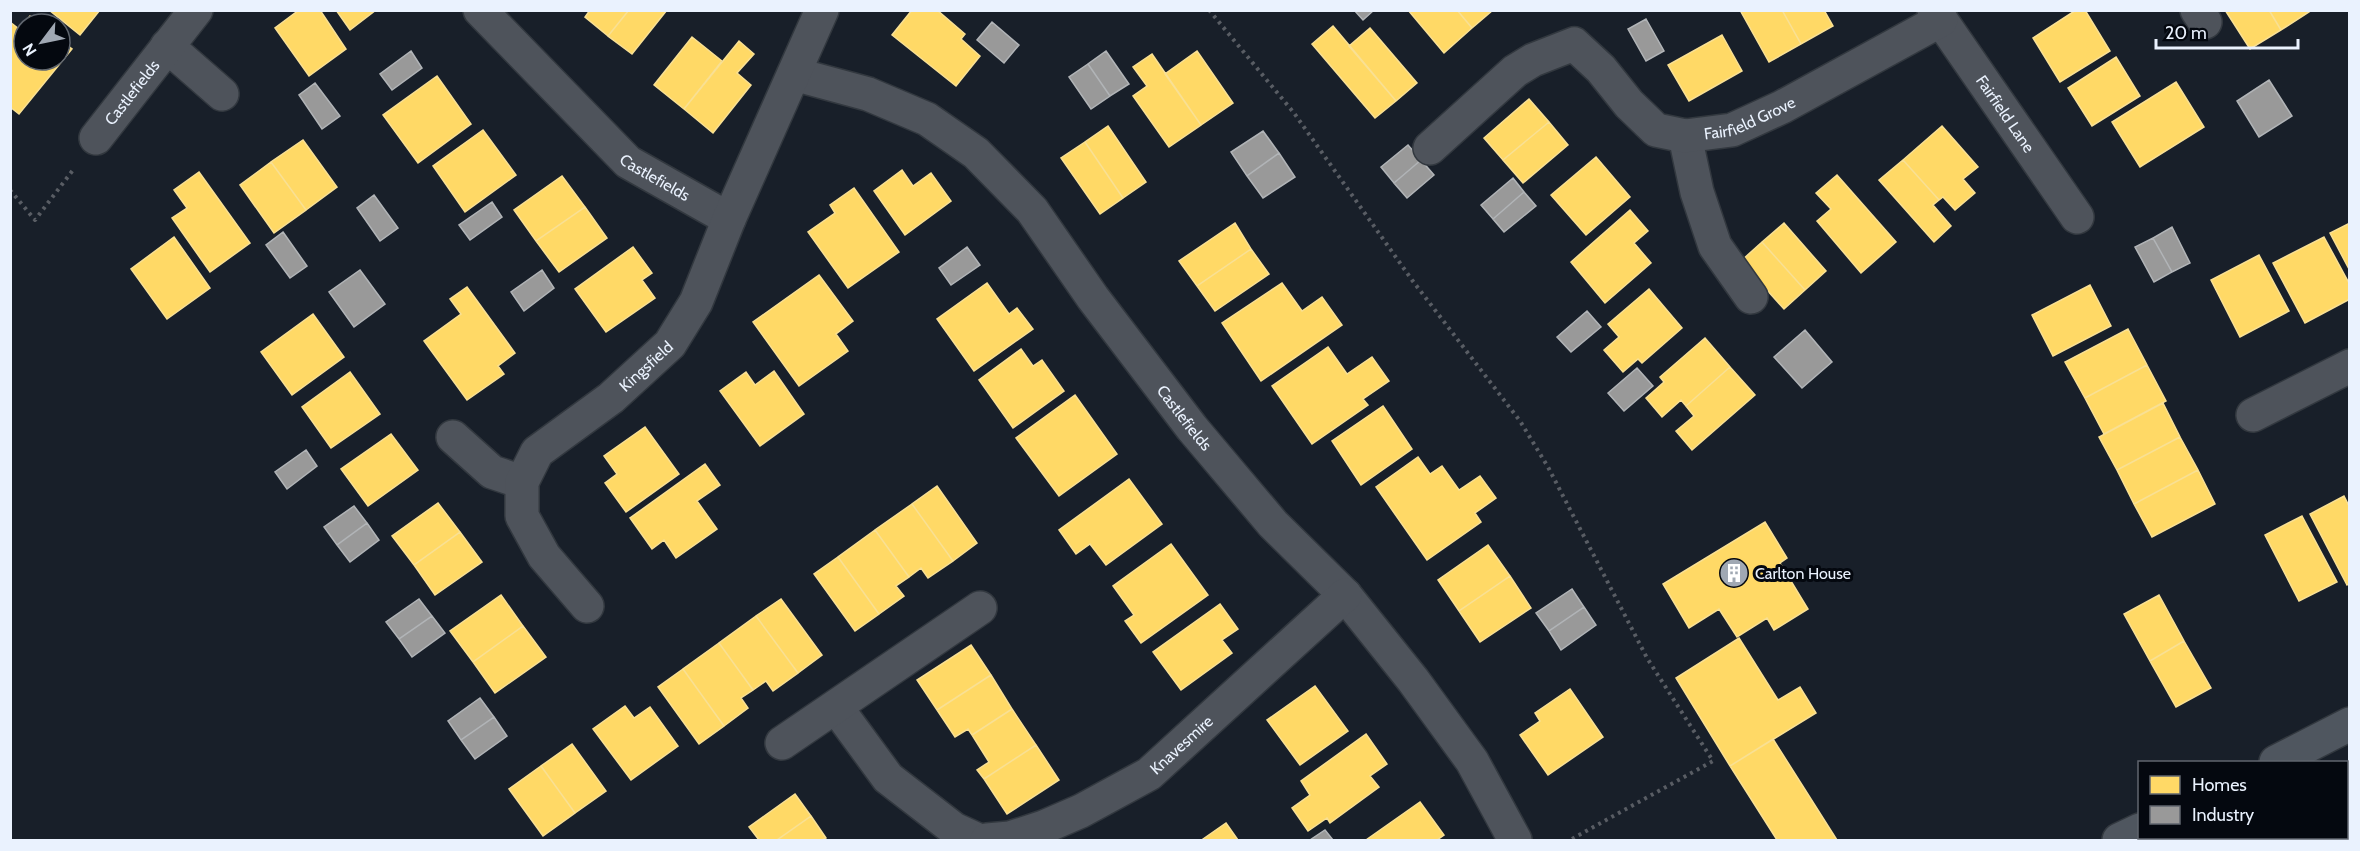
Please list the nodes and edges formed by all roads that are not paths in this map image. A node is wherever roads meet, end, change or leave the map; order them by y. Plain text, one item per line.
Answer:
1 (196, 10) edge
2 (480, 10) edge
3 (822, 10) edge
4 (1938, 15) edge
5 (166, 45) junction
6 (794, 74) junction
7 (222, 94) dead end
8 (1685, 136) junction
9 (96, 138) road end
10 (1430, 148) dead end
11 (2077, 217) dead end
12 (729, 219) junction
13 (1751, 297) dead end
14 (2349, 366) edge
15 (2253, 415) dead end
16 (453, 436) dead end
17 (522, 482) junction
18 (1345, 596) junction
19 (587, 606) dead end
20 (980, 609) dead end
21 (836, 707) junction
22 (2349, 724) edge
23 (782, 743) dead end
24 (2278, 761) edge
25 (2138, 830) edge
26 (978, 840) edge
27 (987, 840) edge
28 (1515, 840) edge
29 (2119, 840) edge

1 - 5 street, Castlefields
2 - 12 street, Castlefields
3 - 6 street
4 - 8 street, Fairfield Grove
4 - 11 street, Fairfield Lane
5 - 7 street, Castlefields
5 - 9 street, Castlefields
6 - 12 street
6 - 18 street, Castlefields
8 - 10 street, Fairfield Grove
8 - 13 street
12 - 17 street, Kingsfield
14 - 15 street
16 - 17 street
17 - 19 street, Kingsfield
18 - 27 street, Knavesmire
18 - 28 street, Castlefields
20 - 21 street
21 - 23 street
21 - 26 street
22 - 24 main road
25 - 29 main road

